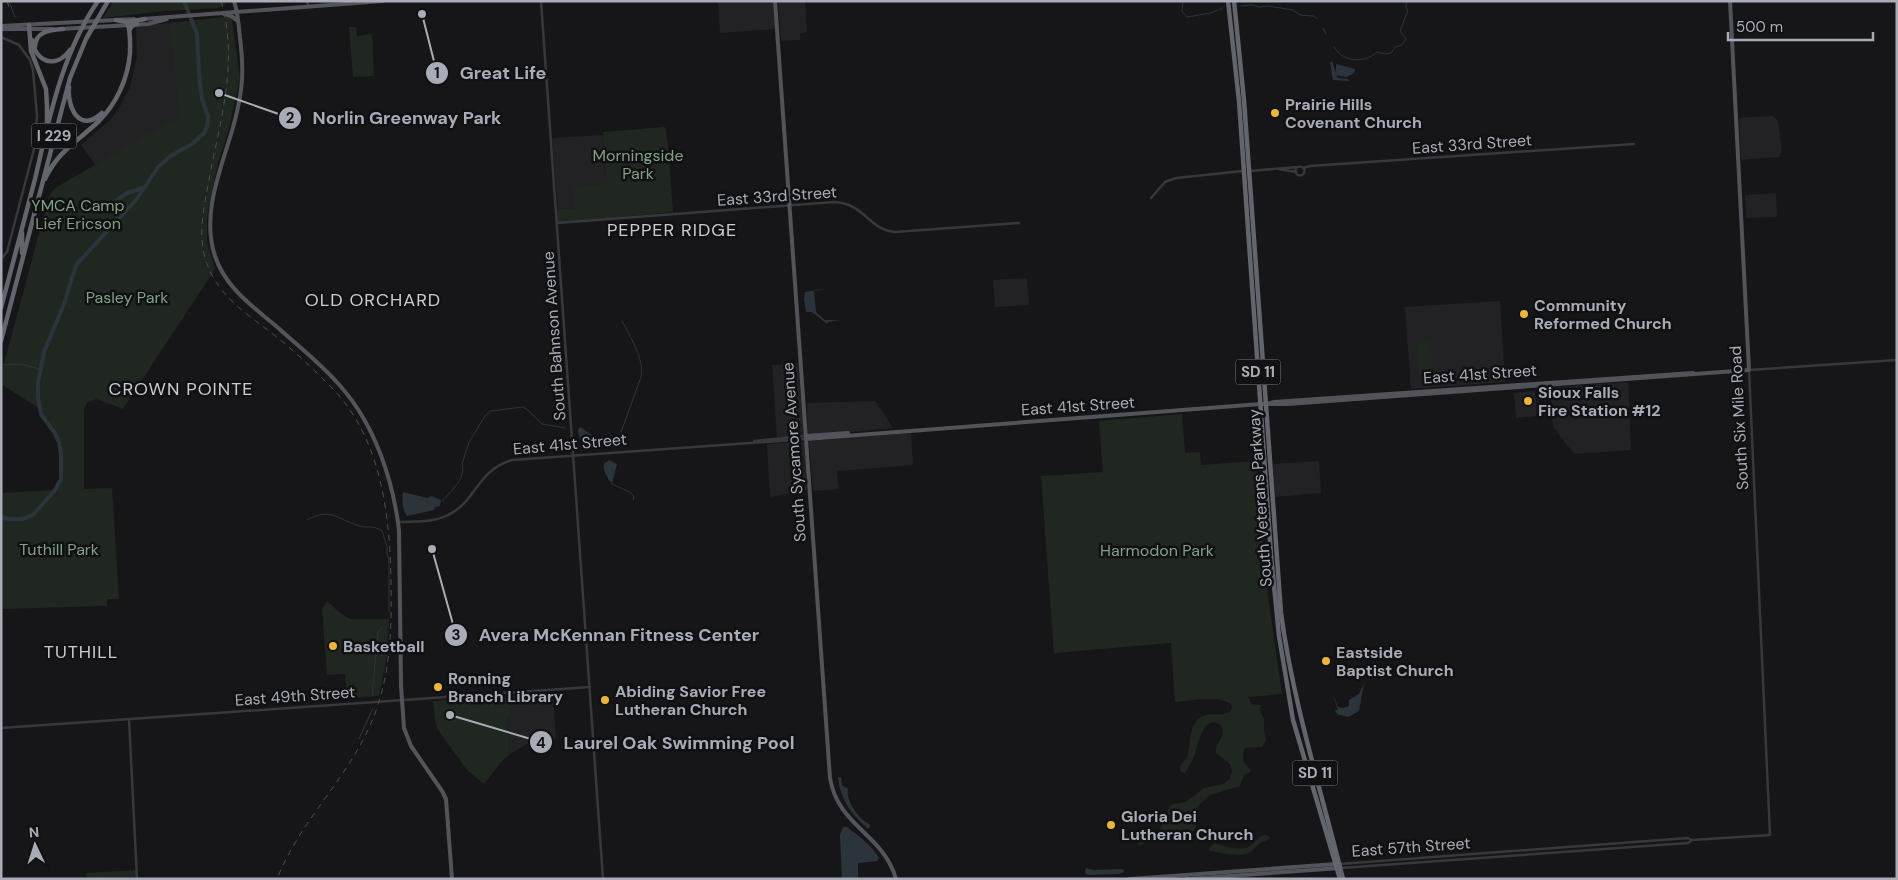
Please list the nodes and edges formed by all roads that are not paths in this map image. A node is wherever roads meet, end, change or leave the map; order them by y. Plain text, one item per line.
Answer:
1 (98, 1) edge
2 (108, 1) edge
3 (234, 1) edge
4 (307, 1) edge
5 (383, 1) edge
6 (541, 1) edge
7 (774, 1) edge
8 (1228, 1) edge
9 (1234, 1) edge
10 (1730, 1) edge
11 (308, 7) junction
12 (237, 12) junction
13 (206, 14) junction
14 (177, 17) junction
15 (145, 18) junction
16 (116, 20) junction
17 (238, 21) junction
18 (127, 24) junction
19 (137, 24) junction
20 (30, 27) junction
21 (1, 28) edge
22 (63, 29) junction
23 (129, 33) junction
24 (80, 34) junction
25 (1, 37) edge
26 (37, 53) junction
27 (73, 69) junction
28 (43, 142) junction
29 (1634, 144) dead end
30 (1298, 167) junction
31 (1280, 169) junction
32 (1304, 169) junction
33 (1247, 171) junction
34 (1296, 172) junction
35 (1151, 198) dead end
36 (37, 204) junction
37 (789, 205) junction
38 (557, 223) junction
39 (1019, 224) dead end
40 (22, 226) junction
41 (3, 258) edge
42 (22, 259) junction
43 (1, 308) edge
44 (1, 342) edge
45 (1897, 360) edge
46 (1749, 370) junction
47 (1263, 404) junction
48 (806, 438) junction
49 (574, 455) junction
50 (398, 522) junction
51 (590, 687) junction
52 (401, 700) junction
53 (129, 719) junction
54 (1, 728) edge
55 (1770, 835) joint
56 (1338, 866) junction
57 (137, 879) edge
58 (452, 879) edge
59 (603, 879) edge
60 (896, 879) edge
61 (1130, 879) edge
62 (1187, 879) edge
63 (1341, 879) edge

1 - 24 highway, I 229
2 - 27 highway, I 229
3 - 12 main road
4 - 11 street
5 - 11 main road
6 - 38 street, South Bahnson Avenue
7 - 37 main road, South Sycamore Avenue
8 - 33 highway, South Veterans Parkway / SD 11
9 - 33 highway, South Veterans Parkway / SD 11
10 - 46 main road, South Six Mile Road
11 - 12 main road
12 - 13 main road
12 - 17 main road
13 - 14 main road
13 - 17 main road
14 - 15 main road
14 - 19 main road
15 - 16 main road
15 - 18 highway
16 - 18 highway
16 - 20 main road
17 - 50 main road
18 - 19 main road
18 - 22 main road
18 - 23 highway
18 - 27 highway
19 - 23 highway
20 - 21 main road
20 - 22 main road
20 - 26 highway
20 - 28 highway
22 - 26 highway
23 - 36 highway
24 - 26 highway
24 - 28 highway, I 229
25 - 41 street
27 - 36 highway, I 229
28 - 40 highway, I 229
29 - 32 street, East 33rd Street
30 - 31 street, East 33rd Street
30 - 32 street, East 33rd Street
30 - 34 street
31 - 33 street, East 33rd Street
31 - 34 street, East 33rd Street
32 - 34 street, East 33rd Street
33 - 35 street, East 33rd Street
33 - 47 highway, South Veterans Parkway / SD 11
36 - 42 highway, I 229
37 - 38 street, East 33rd Street
37 - 39 street, East 33rd Street
37 - 48 main road, South Sycamore Avenue
38 - 49 street, South Bahnson Avenue
40 - 42 highway
40 - 43 highway, I 229
42 - 44 highway, I 229
45 - 46 street, East 41st Street
46 - 47 main road, East 41st Street
46 - 55 street, South Six Mile Road
47 - 48 main road, East 41st Street
47 - 56 highway, South Veterans Parkway / SD 11
48 - 49 street, East 41st Street
48 - 60 main road, South Sycamore Avenue
49 - 50 street, East 41st Street
49 - 51 street, South Bahnson Avenue
50 - 52 main road
51 - 52 street, East 49th Street
51 - 59 street, South Bahnson Avenue
52 - 53 street, East 49th Street
52 - 58 main road
53 - 54 street, East 49th Street
53 - 57 street
55 - 56 street, East 57th Street
56 - 61 main road, East 57th Street
56 - 62 main road, East 57th Street
56 - 63 highway, SD 11

